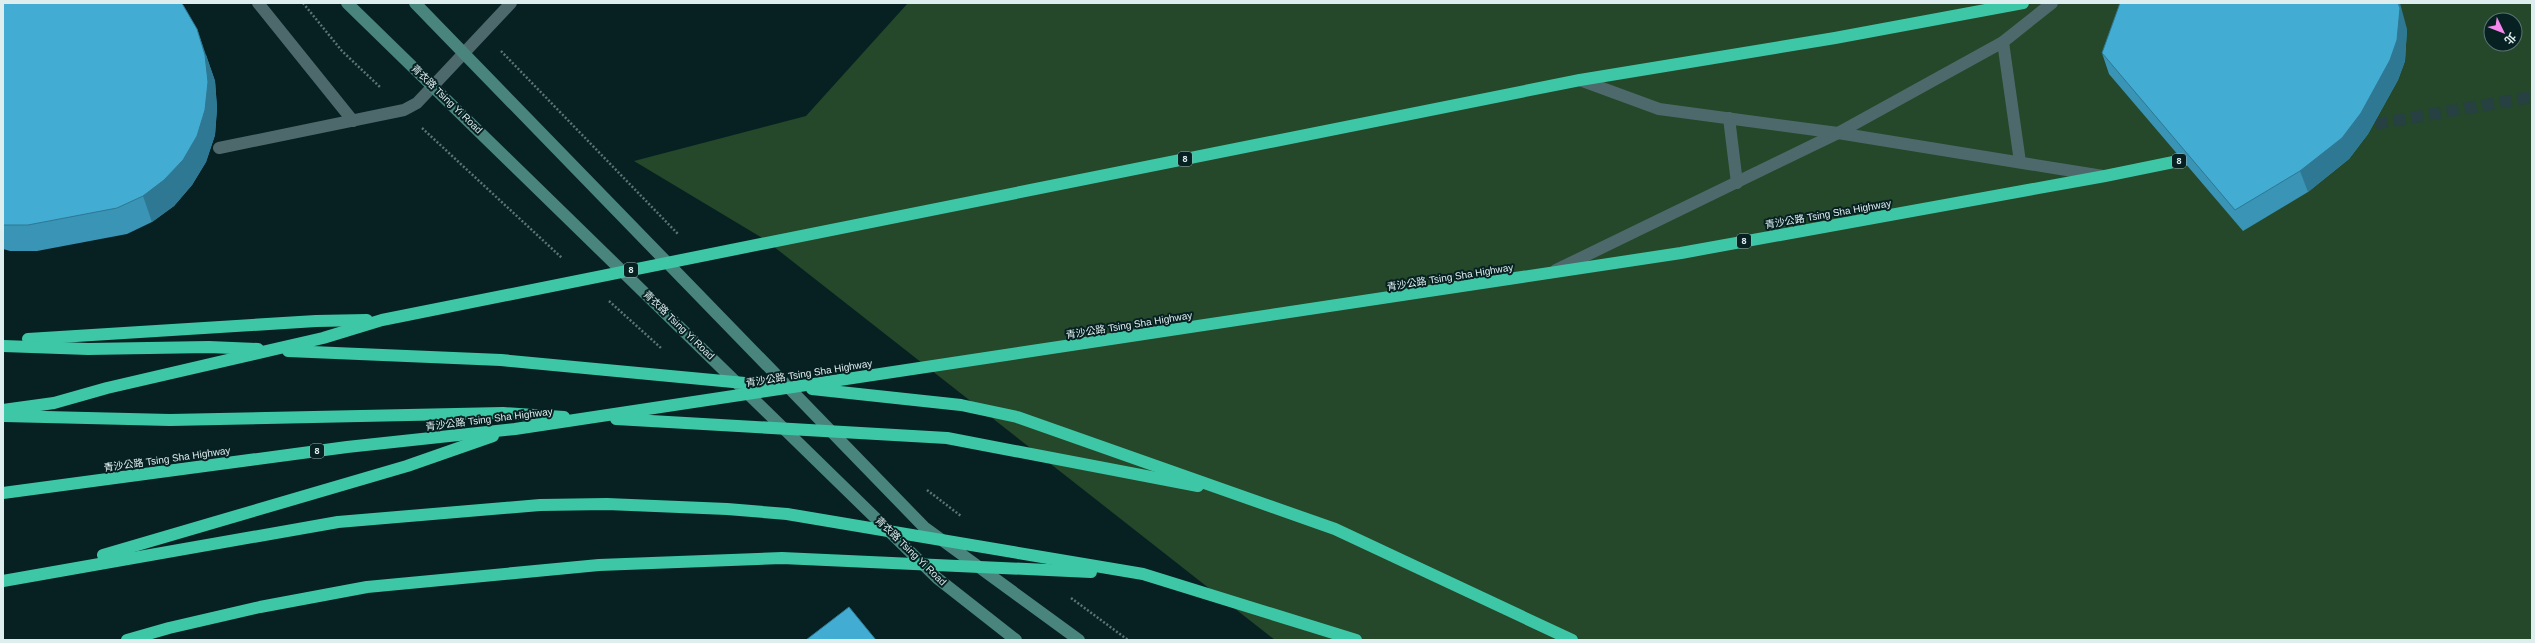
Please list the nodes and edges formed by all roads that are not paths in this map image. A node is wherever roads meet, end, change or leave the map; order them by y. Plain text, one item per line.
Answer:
1 (258, 3) edge
2 (347, 3) edge
3 (415, 3) edge
4 (511, 3) edge
5 (2023, 3) edge
6 (2052, 3) edge
7 (2003, 42) junction
8 (464, 53) junction
9 (1580, 80) junction
10 (434, 86) junction
11 (1729, 118) junction
12 (353, 121) junction
13 (1838, 133) junction
14 (219, 148) dead end
15 (2207, 155) edge
16 (2020, 162) junction
17 (2105, 176) junction
18 (1737, 183) junction
19 (1548, 274) junction
20 (382, 320) junction
21 (3, 338) edge
22 (3, 346) edge
23 (3, 410) edge
24 (3, 416) edge
25 (515, 429) junction
26 (3, 493) edge
27 (1241, 495) junction
28 (1143, 574) junction
29 (3, 582) edge
30 (127, 640) edge
31 (1016, 640) edge
32 (1078, 640) edge
33 (1356, 640) edge
34 (1572, 640) edge

1 - 12 lane
2 - 10 main road, 青衣路 Tsing Yi Road
3 - 8 main road
4 - 8 lane
5 - 9 highway, 8
6 - 7 lane
7 - 13 lane
7 - 16 lane
8 - 10 lane
8 - 32 main road
9 - 11 lane
9 - 20 highway, 8
10 - 12 lane
10 - 31 main road, 青衣路 Tsing Yi Road
11 - 13 lane
11 - 18 lane
12 - 14 lane
13 - 16 lane
13 - 18 lane
15 - 17 highway, 青沙公路 Tsing Sha Highway / 8
16 - 17 lane
17 - 19 highway, 青沙公路 Tsing Sha Highway / 8
18 - 19 lane
19 - 25 highway, 青沙公路 Tsing Sha Highway / 8
20 - 21 highway
20 - 23 highway, 8
22 - 27 highway
24 - 27 highway
25 - 26 highway, 青沙公路 Tsing Sha Highway / 8
25 - 29 highway
27 - 34 highway
28 - 29 highway
28 - 30 highway
28 - 33 highway

